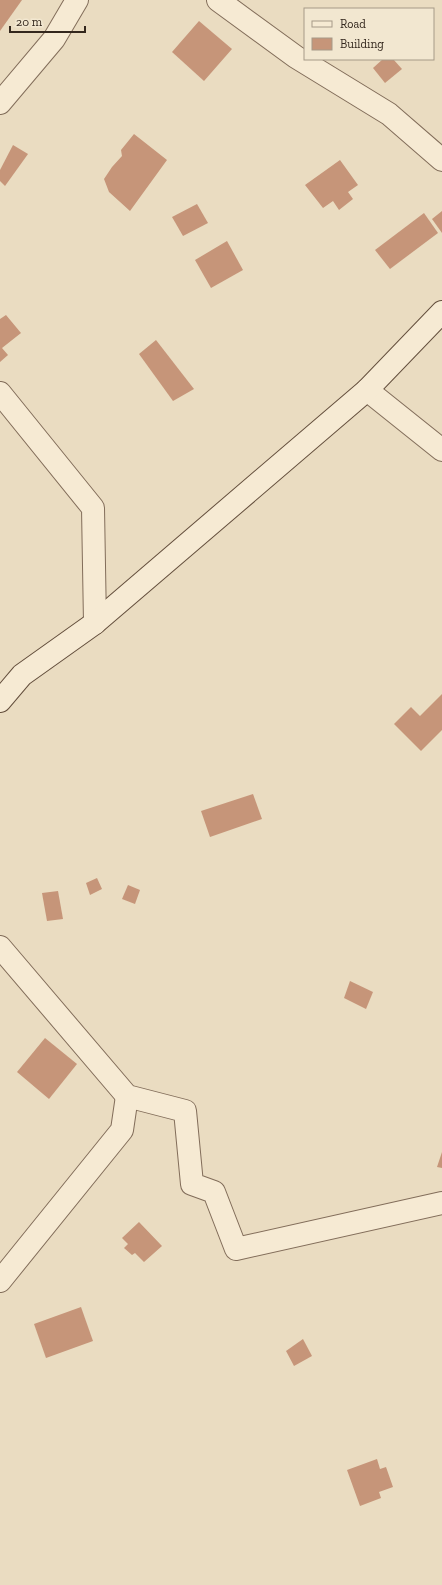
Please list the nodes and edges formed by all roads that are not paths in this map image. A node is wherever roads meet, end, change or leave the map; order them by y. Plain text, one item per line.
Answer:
1 (77, 0) edge
2 (218, 0) edge
3 (0, 103) edge
4 (442, 160) edge
5 (442, 312) edge
6 (367, 390) junction
7 (0, 393) edge
8 (442, 450) edge
9 (95, 623) junction
10 (0, 702) edge
11 (0, 947) edge
12 (127, 1096) junction
13 (442, 1203) edge
14 (0, 1281) edge

1 - 3 street
2 - 4 street
5 - 6 street
6 - 8 street
6 - 9 street
7 - 9 street
9 - 10 street
11 - 12 street
12 - 13 street
12 - 14 street

